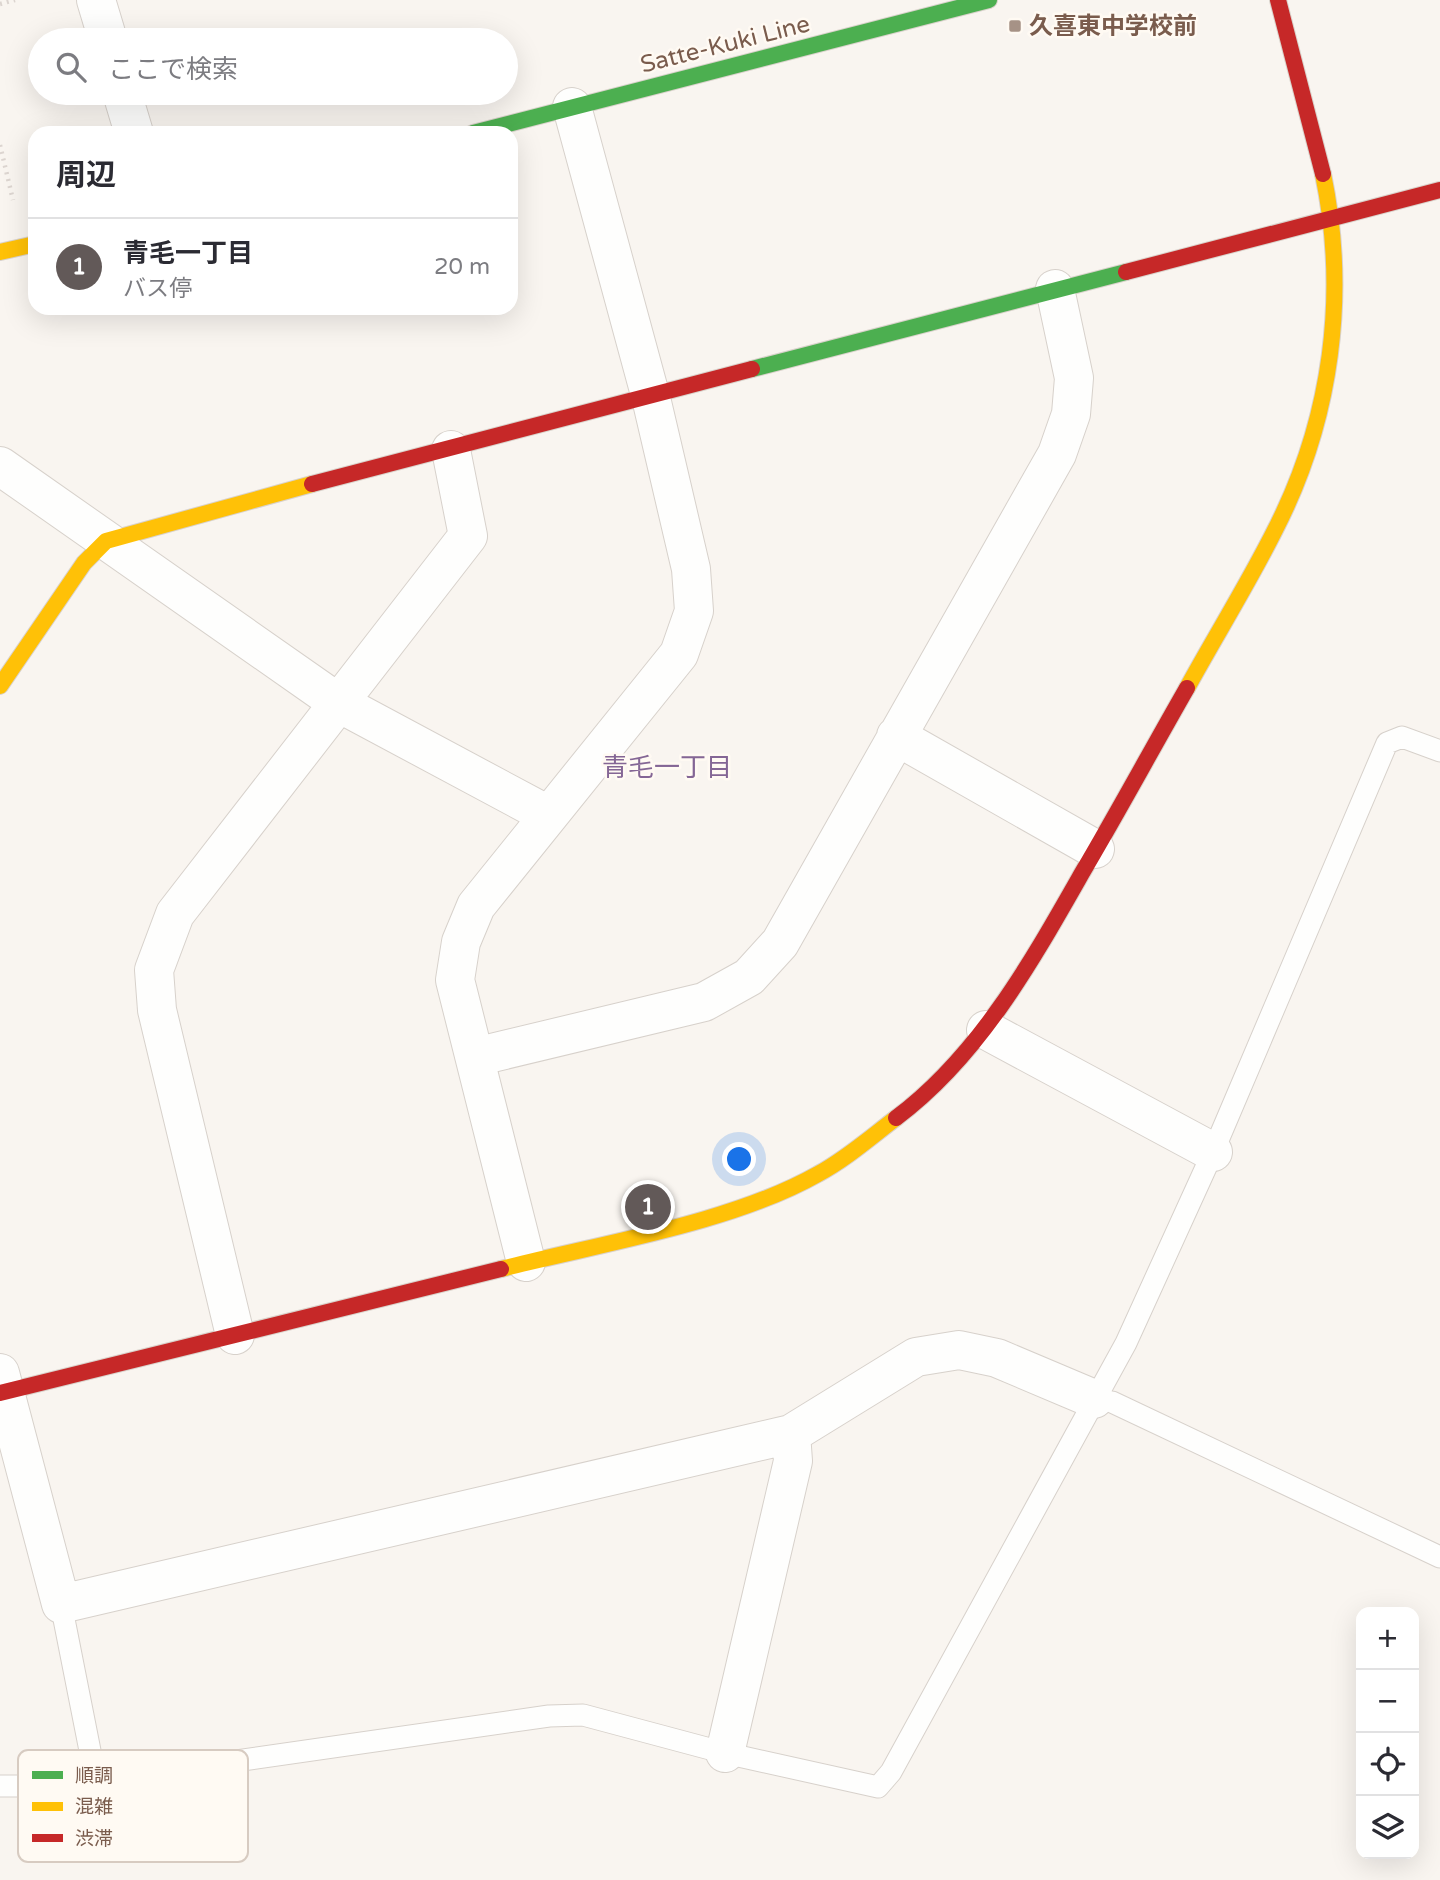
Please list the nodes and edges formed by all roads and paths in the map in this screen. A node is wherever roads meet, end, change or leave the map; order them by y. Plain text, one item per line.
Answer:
1 (15, 0) edge
2 (96, 0) edge
3 (989, 0) edge
4 (1278, 0) edge
5 (0, 4) edge
6 (104, 28) edge
7 (126, 105) edge
8 (572, 107) junction
9 (132, 126) edge
10 (500, 126) edge
11 (0, 145) edge
12 (1440, 190) edge
13 (13, 200) dead end
14 (1332, 219) junction
15 (28, 246) edge
16 (0, 253) edge
17 (1055, 289) junction
18 (651, 398) junction
19 (452, 450) junction
20 (0, 466) edge
21 (106, 541) junction
22 (0, 686) edge
23 (337, 702) junction
24 (896, 736) junction
25 (1440, 751) edge
26 (548, 815) junction
27 (1095, 849) junction
28 (986, 1030) junction
29 (475, 1057) junction
30 (1213, 1152) junction
31 (526, 1262) junction
32 (235, 1335) junction
33 (2, 1386) edge
34 (1094, 1399) junction
35 (791, 1434) junction
36 (1440, 1557) edge
37 (61, 1604) junction
38 (90, 1750) edge
39 (725, 1753) junction
40 (248, 1760) edge
41 (0, 1786) edge
42 (18, 1786) edge

1 - 5 path
2 - 6 street
3 - 8 street, Satte-Kuki Line
4 - 14 street
7 - 9 street
8 - 10 street, Satte-Kuki Line
8 - 18 street
11 - 13 path
12 - 14 street
14 - 17 street
14 - 27 street
15 - 16 street
17 - 18 street
17 - 24 street
18 - 19 street
18 - 26 street
19 - 21 street
19 - 23 street
20 - 21 street
21 - 22 street
21 - 23 street
23 - 26 street
23 - 32 street
24 - 27 street
24 - 29 street
25 - 30 lane
26 - 29 street
27 - 28 street
28 - 30 street
28 - 31 street
29 - 31 street
30 - 34 lane
31 - 32 street
32 - 33 street
33 - 37 street
34 - 35 street
34 - 36 lane
34 - 39 lane
35 - 37 street
35 - 39 street
37 - 38 lane
39 - 40 lane
41 - 42 lane

